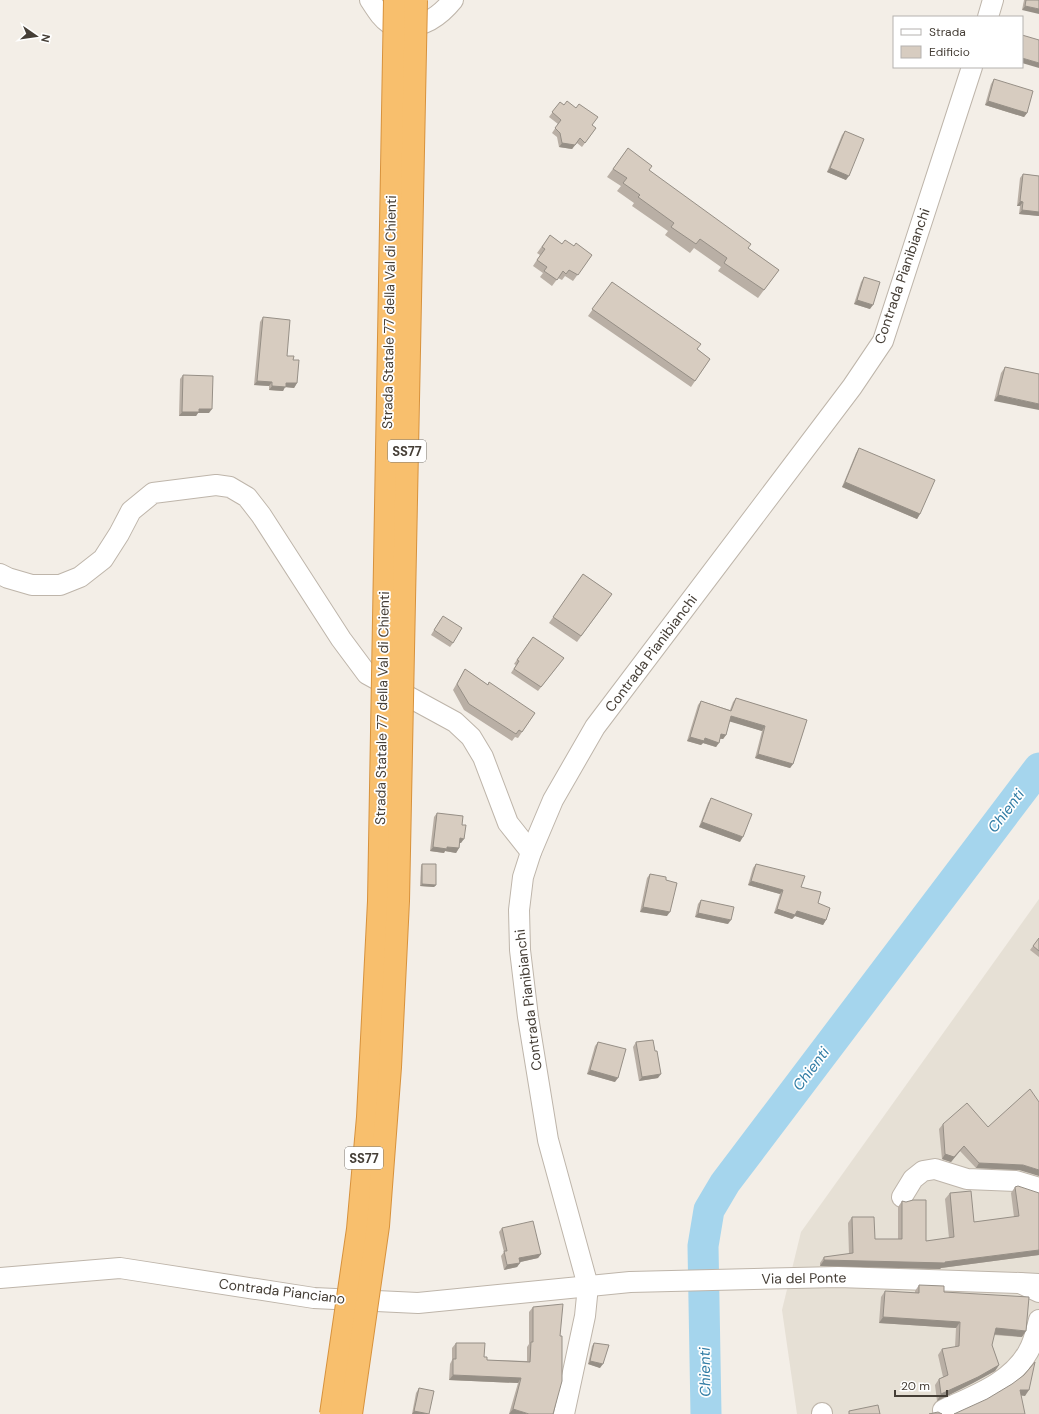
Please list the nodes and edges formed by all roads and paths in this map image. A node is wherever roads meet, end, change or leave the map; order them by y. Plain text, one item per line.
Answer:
1 (370, 0) edge
2 (395, 0) edge
3 (416, 0) edge
4 (453, 0) edge
5 (993, 0) edge
6 (988, 16) edge
7 (972, 68) edge
8 (0, 574) edge
9 (531, 852) junction
10 (1039, 1188) edge
11 (902, 1197) dead end
12 (0, 1278) edge
13 (1029, 1283) edge
14 (588, 1286) junction
15 (1039, 1292) edge
16 (1039, 1320) edge
17 (943, 1410) dead end
18 (331, 1414) edge
19 (351, 1414) edge
20 (564, 1414) edge

1 - 4 street
2 - 18 highway, Strada Statale 77 della Val di Chienti / SS77, bridge
3 - 19 highway, Strada Statale 77 della Val di Chienti / SS77, bridge
5 - 6 street
7 - 9 street, Contrada Pianibianchi
8 - 9 street
9 - 14 street, Contrada Pianibianchi
10 - 11 street
12 - 14 street, Contrada Pianciano
13 - 14 street, Via del Ponte
13 - 15 street, Via del Ponte
14 - 20 street
16 - 17 street

